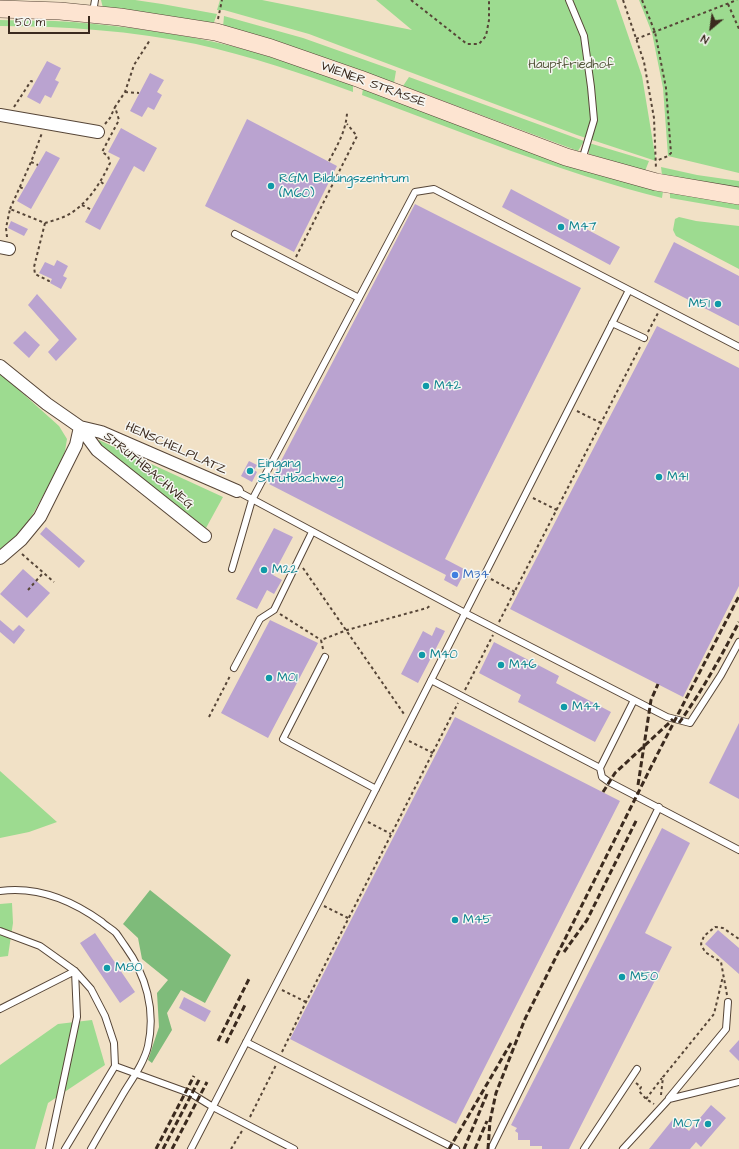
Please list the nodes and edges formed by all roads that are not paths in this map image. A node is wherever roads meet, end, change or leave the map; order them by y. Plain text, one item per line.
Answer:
1 (569, 0) edge
2 (94, 7) edge
3 (0, 9) edge
4 (4, 115) edge
5 (98, 132) road end
6 (581, 161) junction
7 (739, 196) edge
8 (235, 234) dead end
9 (629, 290) junction
10 (359, 298) junction
11 (612, 323) junction
12 (644, 338) road end
13 (739, 347) edge
14 (0, 366) edge
15 (80, 427) junction
16 (237, 491) joint
17 (252, 500) junction
18 (312, 532) junction
19 (205, 536) dead end
20 (0, 558) edge
21 (232, 569) dead end
22 (465, 613) junction
23 (739, 642) edge
24 (325, 657) road end
25 (234, 668) road end
26 (431, 680) junction
27 (634, 700) junction
28 (600, 768) junction
29 (376, 789) junction
30 (659, 807) junction
31 (739, 850) edge
32 (0, 891) edge
33 (0, 931) edge
34 (75, 971) junction
35 (728, 1002) road end
36 (0, 1009) edge
37 (246, 1042) junction
38 (115, 1066) junction
39 (637, 1069) dead end
40 (136, 1074) junction
41 (739, 1082) edge
42 (668, 1099) junction
43 (213, 1107) junction
44 (49, 1149) edge
45 (65, 1149) edge
46 (90, 1149) edge
47 (191, 1149) edge
48 (294, 1149) edge
49 (456, 1149) edge
50 (491, 1149) edge
51 (584, 1149) edge
52 (623, 1149) edge

1 - 6 lane
2 - 3 main road, WIENER STRASSE
2 - 6 main road, WIENER STRASSE
4 - 5 street
6 - 7 main road, WIENER STRASSE
8 - 10 lane
9 - 10 lane
9 - 11 lane
9 - 13 lane
10 - 17 lane
11 - 12 lane
11 - 22 lane
14 - 15 street, STRUTHBACHWEG
15 - 16 street, HENSCHELPLATZ
15 - 19 street, STRUTHBACHWEG
15 - 20 street
16 - 17 lane
17 - 18 lane
17 - 21 lane
18 - 22 lane
18 - 25 lane
22 - 26 lane
22 - 27 lane
23 - 27 lane
24 - 29 lane
26 - 28 lane
26 - 29 lane
27 - 28 lane
28 - 30 lane
29 - 37 lane
30 - 31 lane
30 - 50 lane
32 - 40 lane
33 - 34 lane
34 - 36 lane
34 - 38 lane
34 - 44 lane
35 - 42 lane
37 - 43 lane
37 - 49 lane
38 - 40 lane
38 - 45 lane
39 - 51 lane
40 - 43 lane
40 - 46 lane
41 - 42 lane
42 - 52 lane
43 - 47 lane
43 - 48 lane

